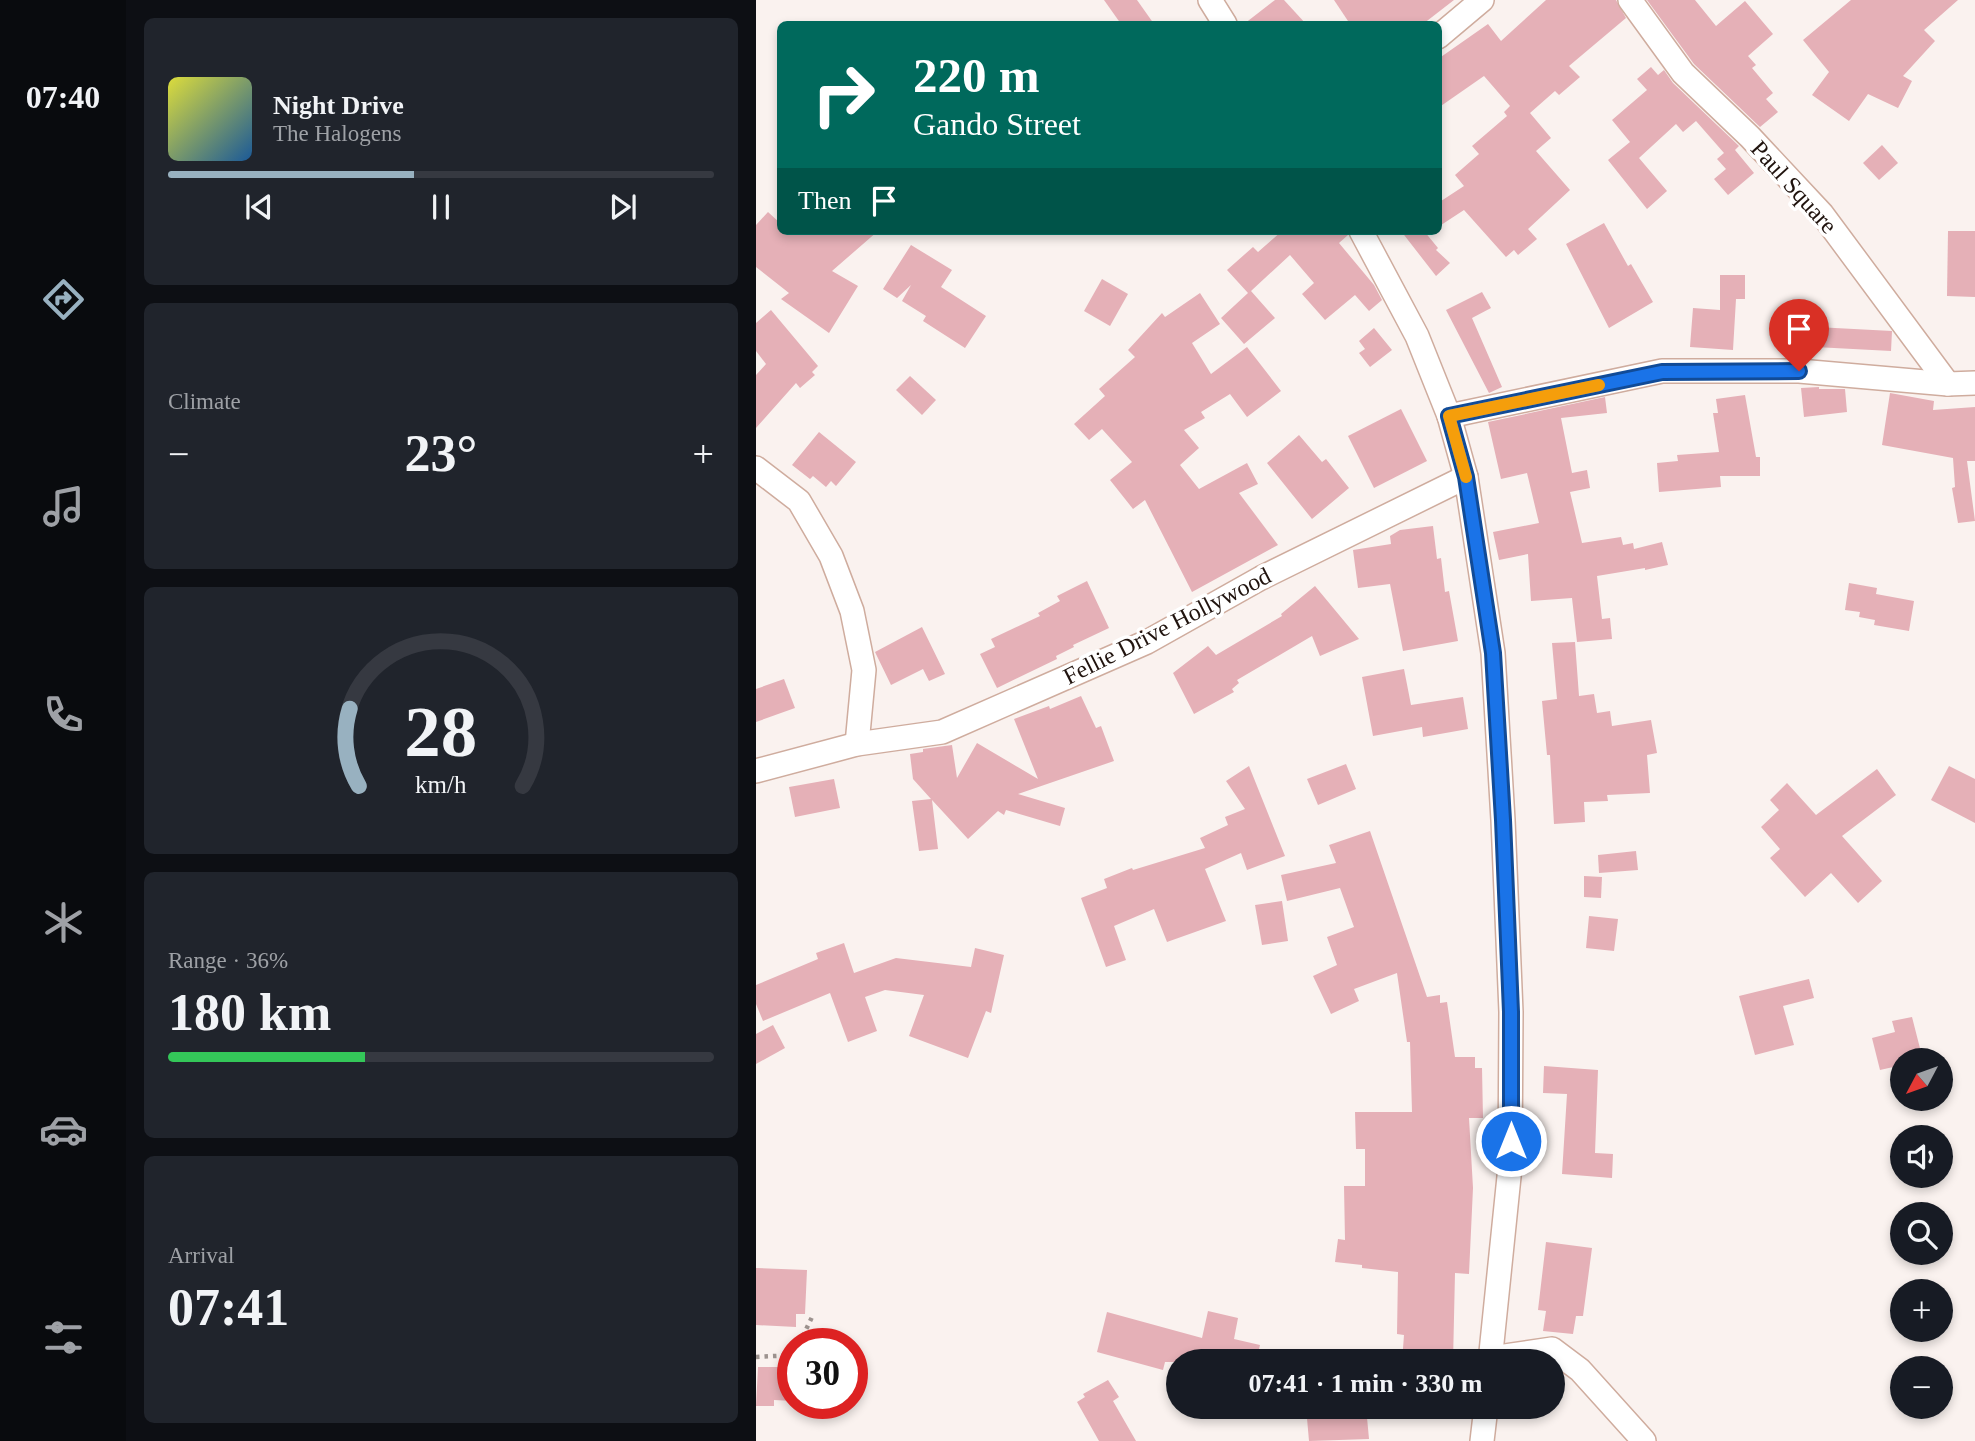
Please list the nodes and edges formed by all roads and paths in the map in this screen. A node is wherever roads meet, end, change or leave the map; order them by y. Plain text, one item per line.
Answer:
1 (1210, 0) edge
2 (1482, 0) edge
3 (1630, 0) edge
4 (1223, 21) edge
5 (1442, 34) edge
6 (1363, 235) edge
7 (1975, 383) edge
8 (1948, 384) junction
9 (1449, 416) junction
10 (756, 468) edge
11 (1466, 477) junction
12 (857, 744) junction
13 (756, 771) edge
14 (813, 1315) dead end
15 (807, 1328) edge
16 (1491, 1349) edge
17 (777, 1356) edge
18 (756, 1357) edge
19 (1565, 1359) edge
20 (1485, 1419) edge
21 (1482, 1441) edge
22 (1644, 1441) edge

1 - 4 street
2 - 5 street
3 - 8 street, Paul Square
6 - 9 street
7 - 8 street
8 - 9 street
9 - 11 street
10 - 12 street
11 - 12 street, Fellie Drive Hollywood
11 - 16 street
12 - 13 street, Fellie Drive Hollywood
14 - 15 path
17 - 18 path
19 - 22 street
20 - 21 street

